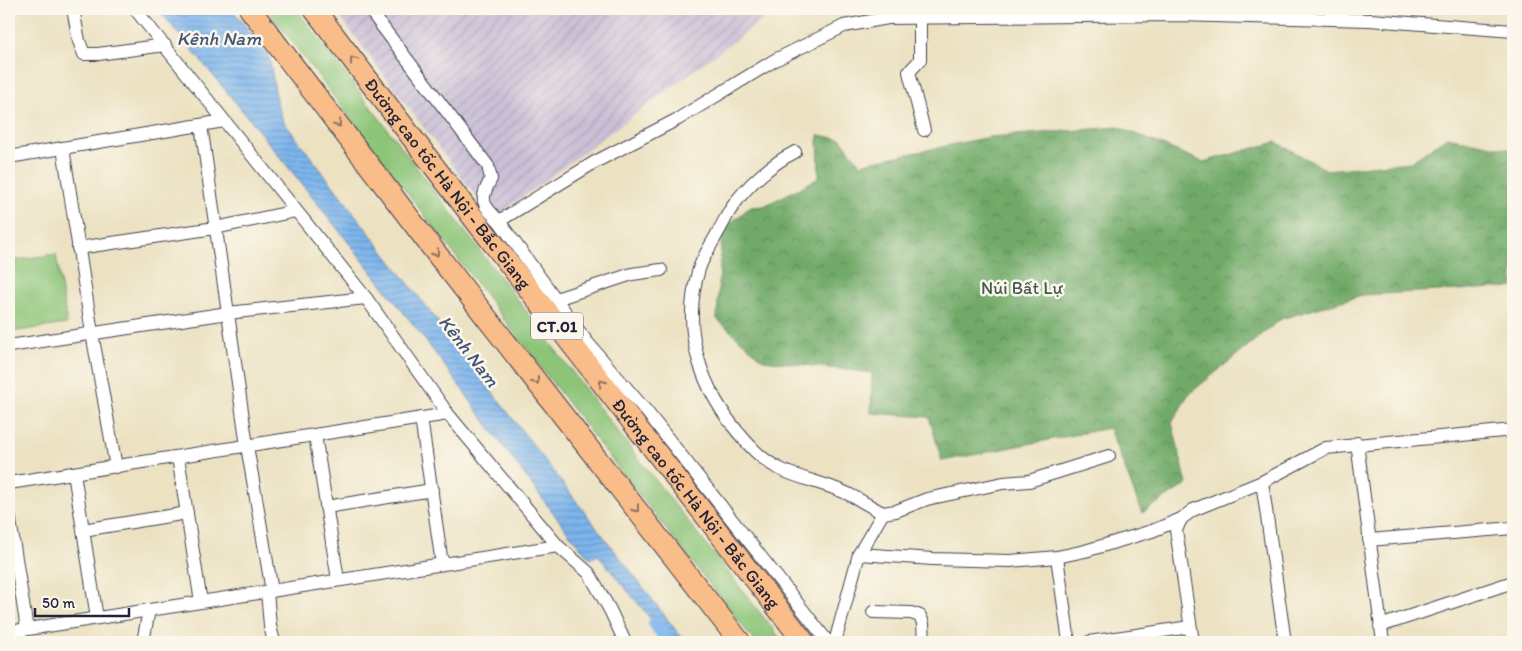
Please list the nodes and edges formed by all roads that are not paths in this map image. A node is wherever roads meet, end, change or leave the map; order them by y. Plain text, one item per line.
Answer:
1 (73, 9) edge
2 (135, 9) edge
3 (244, 9) edge
4 (250, 9) edge
5 (314, 9) edge
6 (369, 9) edge
7 (920, 17) junction
8 (1513, 31) edge
9 (165, 45) junction
10 (298, 71) junction
11 (224, 121) junction
12 (201, 125) junction
13 (924, 130) dead end
14 (63, 148) junction
15 (795, 152) dead end
16 (9, 153) edge
17 (296, 212) junction
18 (499, 221) junction
19 (215, 228) junction
20 (78, 248) junction
21 (661, 270) dead end
22 (366, 298) junction
23 (556, 299) junction
24 (228, 313) junction
25 (92, 332) junction
26 (9, 346) edge
27 (448, 414) junction
28 (421, 418) junction
29 (1513, 430) edge
30 (314, 435) junction
31 (1357, 444) junction
32 (247, 446) junction
33 (1109, 456) dead end
34 (178, 457) junction
35 (116, 467) junction
36 (74, 473) junction
37 (1262, 482) junction
38 (9, 483) edge
39 (432, 490) junction
40 (326, 507) junction
41 (187, 513) junction
42 (883, 513) junction
43 (9, 514) edge
44 (1181, 518) junction
45 (1513, 528) edge
46 (83, 530) junction
47 (1369, 540) junction
48 (558, 546) junction
49 (859, 554) junction
50 (1057, 557) junction
51 (442, 564) junction
52 (338, 580) junction
53 (1513, 582) edge
54 (269, 591) junction
55 (201, 602) junction
56 (149, 610) junction
57 (873, 612) dead end
58 (97, 618) junction
59 (1190, 626) junction
60 (1380, 626) junction
61 (27, 629) junction
62 (9, 632) edge
63 (1137, 639) edge
64 (143, 642) edge
65 (274, 642) edge
66 (625, 642) edge
67 (740, 642) edge
68 (804, 642) edge
69 (828, 642) edge
70 (835, 642) edge
71 (924, 642) edge
72 (1069, 642) edge
73 (1089, 642) edge
74 (1192, 642) edge
75 (1286, 642) edge
76 (1383, 642) edge

1 - 9 street
2 - 9 street
3 - 10 highway
4 - 10 highway, CT.01
68 -> 5 highway, Đường cao tốc Hà Nội - Bắc Giang / CT.01
6 - 18 street
7 - 8 street
7 - 13 street
7 - 18 street
9 - 11 street
10 -> 67 highway, CT.01
11 - 12 street
11 - 17 street
12 - 14 street
12 - 19 street
14 - 16 street
14 - 20 street
15 - 42 street
17 - 19 street
17 - 22 street
18 - 23 street
19 - 20 street
19 - 24 street
20 - 25 street
21 - 23 street
22 - 24 street
22 - 27 street
23 - 69 street
24 - 25 street
24 - 32 street
25 - 26 street
25 - 35 street
27 - 28 street
27 - 48 street
28 - 30 street
28 - 39 street
29 - 31 street
30 - 32 street
30 - 40 street
31 - 37 street
31 - 47 street
32 - 34 street
32 - 54 street
33 - 42 street
34 - 35 street
34 - 41 street
35 - 36 street
36 - 38 street
36 - 46 street
37 - 44 street
37 - 75 street
39 - 40 street
39 - 51 street
40 - 52 street
41 - 46 street
41 - 55 street
42 - 49 street
43 - 61 street
44 - 50 street
44 - 59 street
45 - 47 street
46 - 58 street
47 - 60 street
48 - 51 street
48 - 66 street
49 - 50 street
49 - 70 street
50 - 72 street
51 - 52 street
52 - 54 street
53 - 60 street
54 - 55 street
54 - 65 street
55 - 56 street
56 - 58 street
56 - 64 street
57 - 71 street
58 - 61 street
59 - 63 street
59 - 74 street
60 - 76 street
61 - 62 street
63 - 73 street

